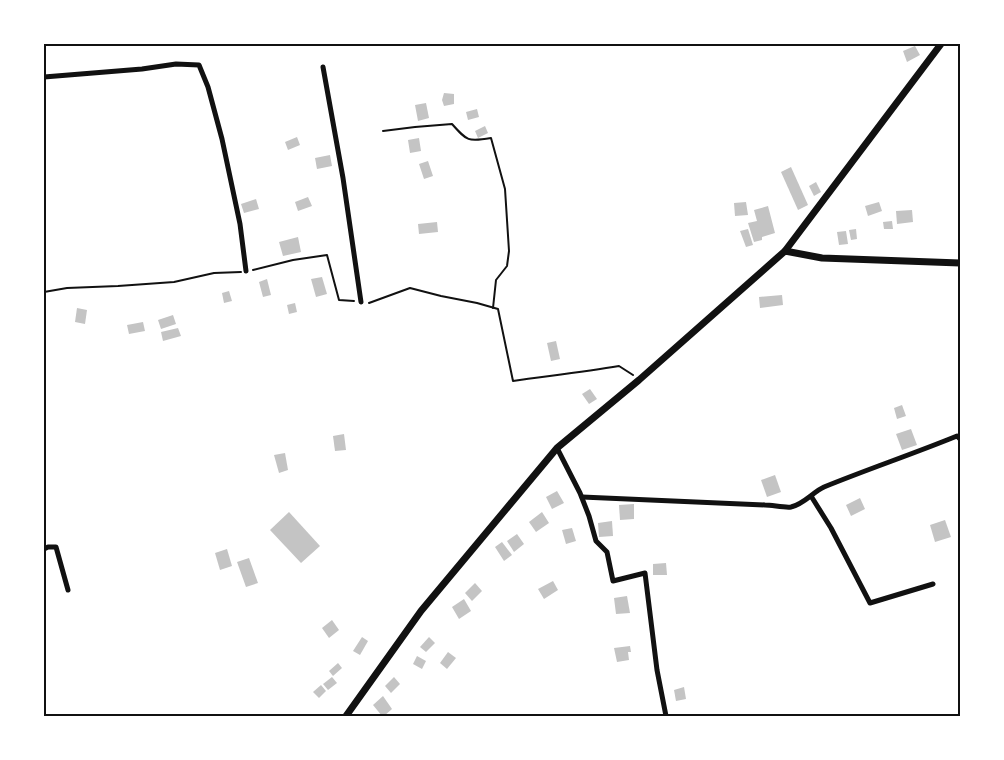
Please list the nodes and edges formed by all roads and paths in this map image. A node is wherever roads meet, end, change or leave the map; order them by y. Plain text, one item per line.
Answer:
1 (940, 44) edge
2 (323, 67) dead end
3 (44, 77) edge
4 (383, 131) dead end
5 (785, 251) junction
6 (960, 263) edge
7 (246, 271) dead end
8 (361, 302) dead end
9 (493, 308) dead end
10 (960, 439) edge
11 (557, 448) junction
12 (811, 496) junction
13 (582, 497) junction
14 (44, 549) edge
15 (933, 584) dead end
16 (68, 590) dead end
17 (346, 716) edge
18 (666, 716) edge

1 - 5 street
2 - 8 street
3 - 7 street
4 - 9 path
5 - 6 street
5 - 11 street
10 - 12 street
11 - 13 street
11 - 17 street
12 - 13 street
12 - 15 street
13 - 18 street
14 - 16 street

